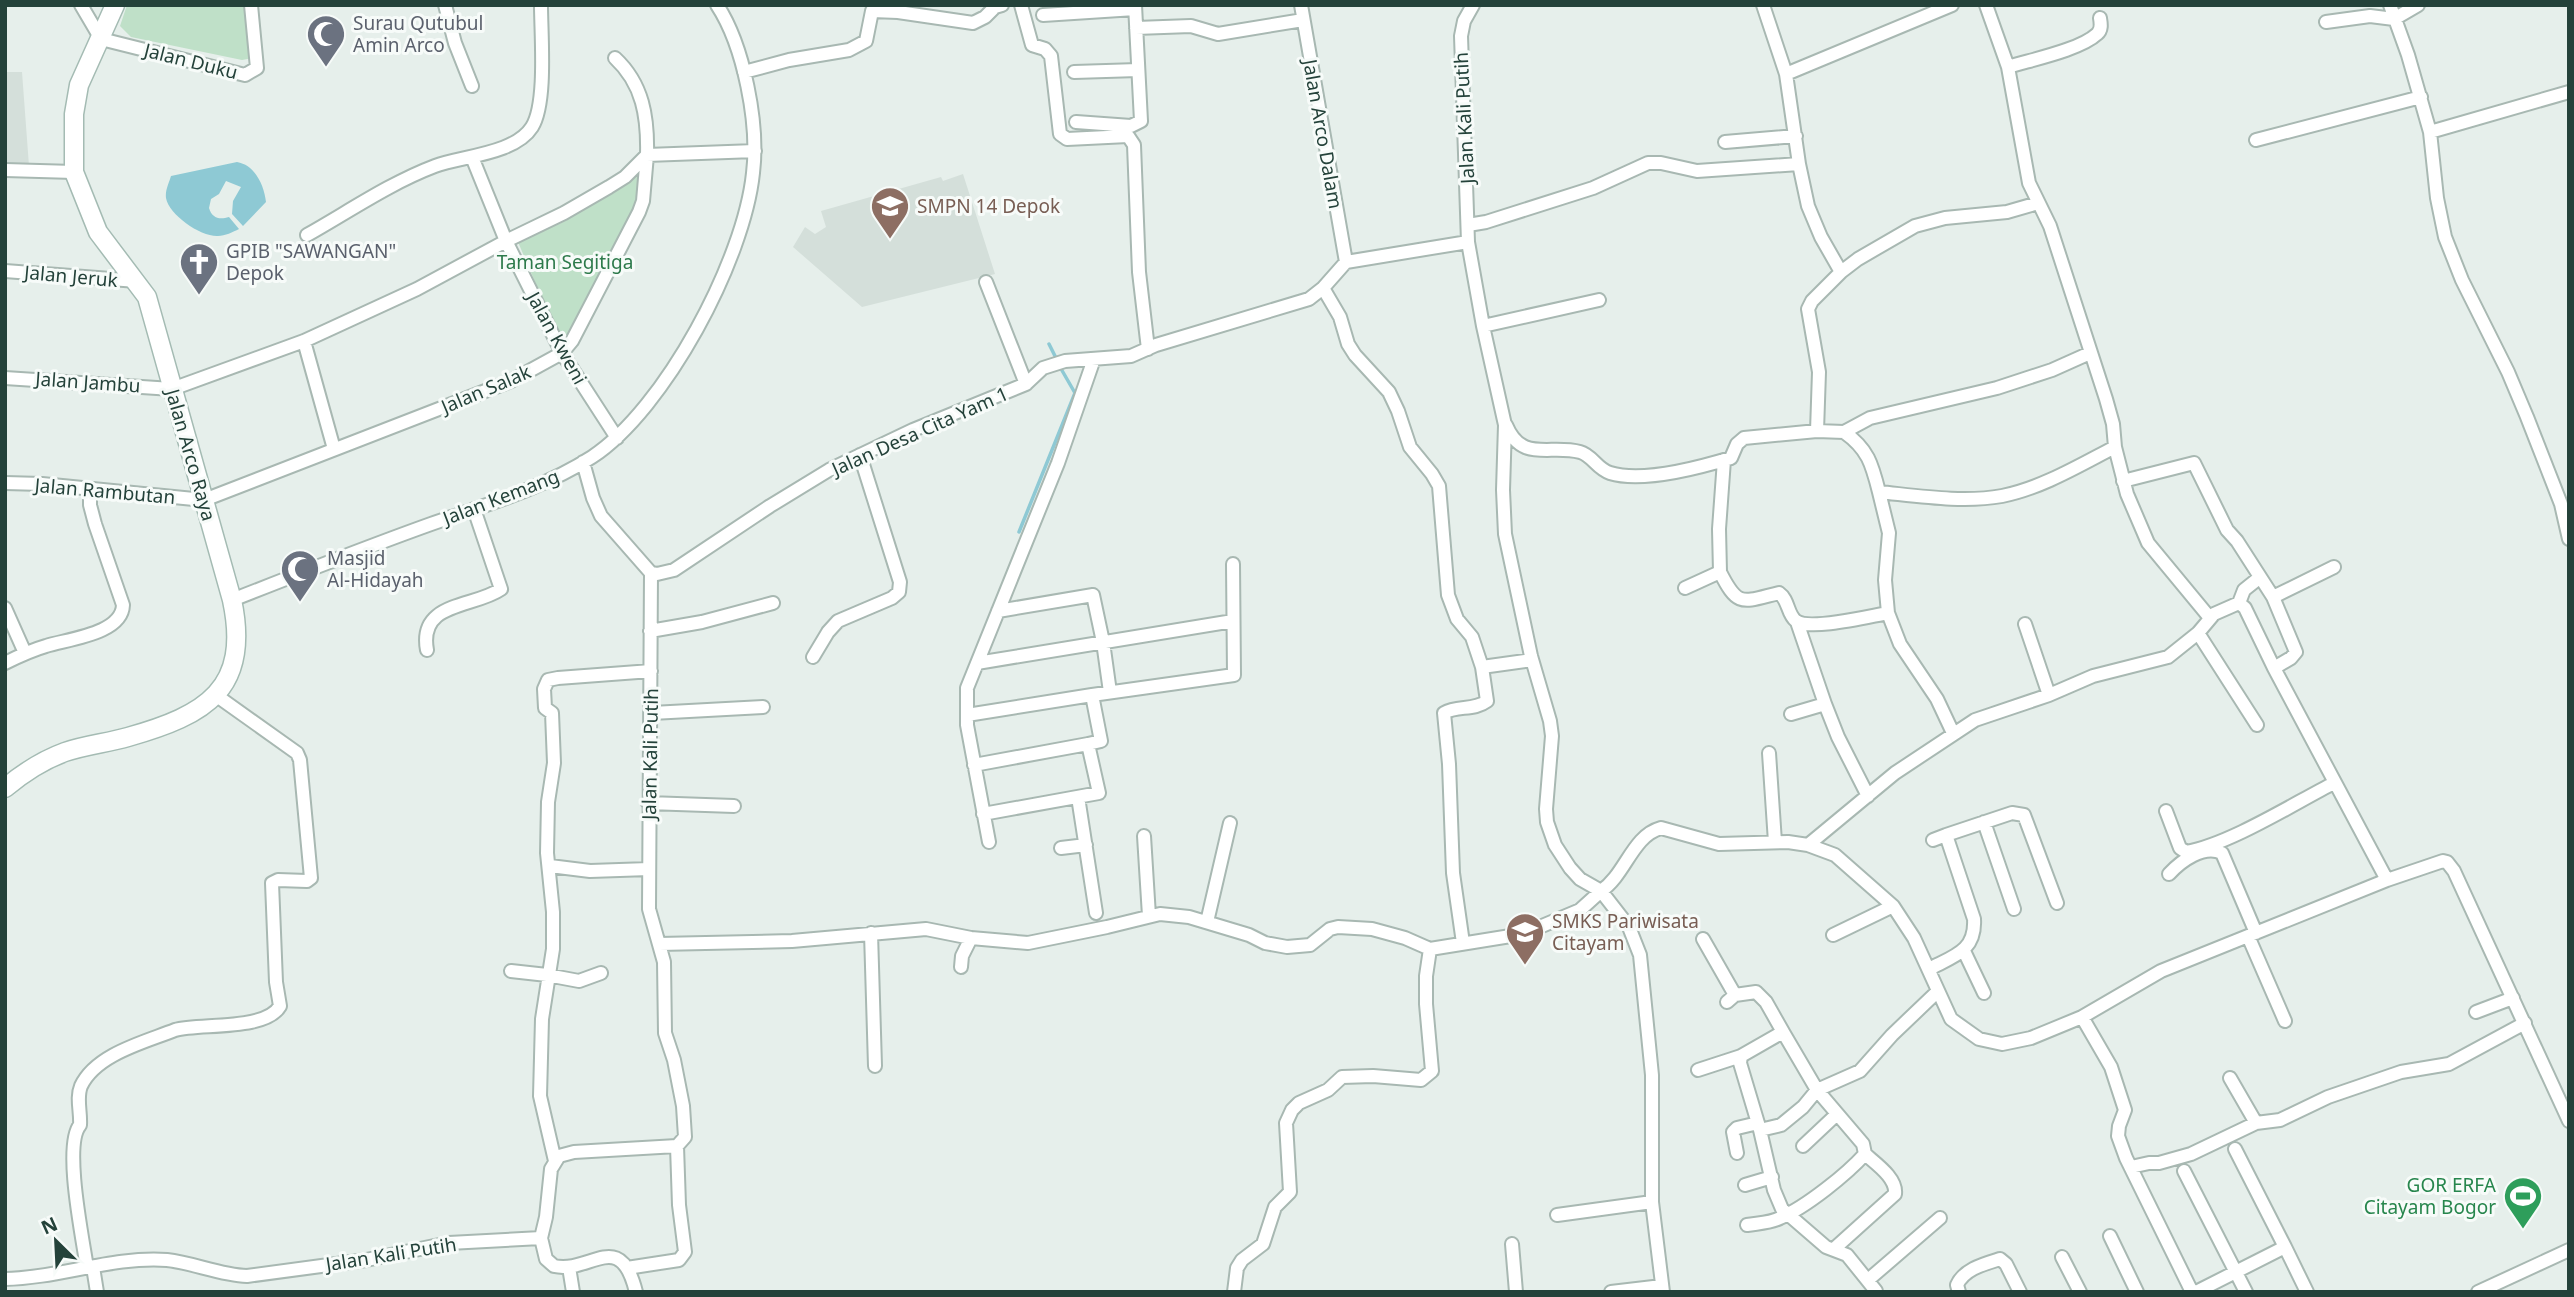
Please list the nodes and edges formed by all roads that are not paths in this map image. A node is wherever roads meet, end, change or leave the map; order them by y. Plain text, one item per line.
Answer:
1 (81, 5) edge
2 (115, 5) edge
3 (251, 5) edge
4 (445, 5) edge
5 (541, 5) edge
6 (717, 5) edge
7 (1002, 5) edge
8 (1021, 5) edge
9 (1301, 5) edge
10 (1473, 5) edge
11 (1763, 5) edge
12 (1952, 5) edge
13 (1986, 5) edge
14 (2390, 5) edge
15 (2418, 5) edge
16 (1135, 7) edge
17 (871, 8) edge
18 (1043, 15) dead end
19 (2100, 18) dead end
20 (2394, 19) junction
21 (1303, 20) junction
22 (2326, 22) dead end
23 (1136, 28) junction
24 (101, 39) junction
25 (615, 58) dead end
26 (2008, 67) junction
27 (1138, 71) junction
28 (744, 72) junction
29 (1074, 72) dead end
30 (1786, 74) junction
31 (472, 86) dead end
32 (2569, 92) edge
33 (2421, 97) junction
34 (1076, 122) dead end
35 (2430, 132) junction
36 (1796, 136) junction
37 (2256, 139) dead end
38 (1725, 142) dead end
39 (755, 151) junction
40 (647, 155) junction
41 (472, 157) junction
42 (1799, 164) junction
43 (5, 170) edge
44 (74, 172) junction
45 (2038, 203) junction
46 (1468, 234) junction
47 (307, 235) dead end
48 (506, 241) junction
49 (1346, 262) junction
50 (5, 271) edge
51 (1841, 272) junction
52 (137, 281) junction
53 (986, 282) dead end
54 (1323, 288) junction
55 (1599, 300) dead end
56 (1483, 327) junction
57 (304, 341) junction
58 (1148, 349) junction
59 (562, 353) junction
60 (2090, 353) junction
61 (1094, 359) junction
62 (5, 378) edge
63 (1026, 384) junction
64 (172, 388) junction
65 (1506, 425) junction
66 (1817, 431) junction
67 (1843, 432) junction
68 (617, 438) junction
69 (2115, 447) junction
70 (334, 449) junction
71 (860, 455) junction
72 (1724, 460) junction
73 (583, 462) junction
74 (2123, 481) junction
75 (5, 483) edge
76 (90, 489) junction
77 (1879, 492) junction
78 (204, 500) junction
79 (474, 509) junction
80 (2569, 539) edge
81 (1233, 564) dead end
82 (2334, 566) dead end
83 (1720, 572) junction
84 (651, 573) junction
85 (2259, 578) junction
86 (1685, 588) dead end
87 (2273, 597) junction
88 (232, 600) junction
89 (773, 603) dead end
90 (2239, 603) junction
91 (5, 608) edge
92 (998, 611) junction
93 (1888, 613) junction
94 (2210, 618) junction
95 (1233, 621) junction
96 (1797, 622) junction
97 (2025, 624) dead end
98 (650, 631) junction
99 (2198, 633) junction
100 (1103, 642) junction
101 (428, 650) dead end
102 (25, 653) junction
103 (813, 657) dead end
104 (1532, 660) junction
105 (5, 663) edge
106 (977, 663) junction
107 (1482, 667) junction
108 (2273, 668) junction
109 (651, 671) junction
110 (1110, 692) junction
111 (1092, 695) junction
112 (2049, 695) junction
113 (217, 696) junction
114 (1825, 704) junction
115 (763, 706) dead end
116 (652, 713) junction
117 (1791, 714) dead end
118 (967, 715) junction
119 (2257, 725) dead end
120 (1953, 733) junction
121 (1088, 744) junction
122 (1769, 753) dead end
123 (974, 765) junction
124 (2334, 783) junction
125 (5, 788) edge
126 (1868, 796) junction
127 (1078, 797) junction
128 (648, 803) junction
129 (734, 806) dead end
130 (2166, 811) dead end
131 (983, 814) junction
132 (1984, 822) junction
133 (1230, 823) dead end
134 (1946, 835) junction
135 (1144, 836) dead end
136 (1933, 840) dead end
137 (989, 842) dead end
138 (1774, 842) junction
139 (1086, 845) junction
140 (1808, 845) junction
141 (1061, 848) dead end
142 (550, 866) junction
143 (649, 869) junction
144 (2169, 874) dead end
145 (2387, 880) junction
146 (1601, 891) junction
147 (2057, 903) dead end
148 (1893, 906) junction
149 (2014, 909) dead end
150 (1096, 914) dead end
151 (1149, 916) junction
152 (1207, 922) junction
153 (872, 933) junction
154 (2252, 934) junction
155 (1833, 935) dead end
156 (971, 938) junction
157 (1703, 939) dead end
158 (1463, 943) junction
159 (659, 944) junction
160 (1430, 949) junction
161 (1964, 951) junction
162 (961, 967) dead end
163 (1929, 969) junction
164 (510, 971) dead end
165 (601, 973) dead end
166 (547, 975) junction
167 (1938, 991) junction
168 (1984, 993) dead end
169 (2513, 998) junction
170 (2476, 1012) dead end
171 (2082, 1017) junction
172 (2285, 1021) dead end
173 (2525, 1023) junction
174 (1783, 1031) junction
175 (1741, 1056) junction
176 (876, 1066) dead end
177 (1698, 1070) dead end
178 (2230, 1078) dead end
179 (1817, 1090) junction
180 (1837, 1114) junction
181 (2569, 1121) edge
182 (2256, 1124) junction
183 (1759, 1126) junction
184 (677, 1146) junction
185 (1803, 1146) dead end
186 (2235, 1149) dead end
187 (1737, 1153) dead end
188 (1865, 1154) junction
189 (555, 1161) junction
190 (2131, 1167) junction
191 (2184, 1171) dead end
192 (1772, 1177) junction
193 (1745, 1185) dead end
194 (1652, 1202) junction
195 (1557, 1214) dead end
196 (1789, 1214) junction
197 (1940, 1218) dead end
198 (1747, 1225) dead end
199 (2110, 1236) dead end
200 (541, 1238) junction
201 (1512, 1244) dead end
202 (2285, 1247) junction
203 (1835, 1248) junction
204 (2569, 1250) edge
205 (2062, 1257) dead end
206 (569, 1267) junction
207 (90, 1268) junction
208 (627, 1268) junction
209 (2236, 1272) junction
210 (1868, 1280) junction
211 (12, 1283) edge
212 (1663, 1289) edge
213 (1877, 1291) edge
214 (97, 1292) edge
215 (573, 1292) edge
216 (636, 1292) edge
217 (1234, 1292) edge
218 (1516, 1292) edge
219 (1611, 1292) edge
220 (1959, 1292) edge
221 (2020, 1292) edge
222 (2080, 1292) edge
223 (2137, 1292) edge
224 (2194, 1292) edge
225 (2246, 1292) edge
226 (2307, 1292) edge
227 (2478, 1292) edge

1 - 24 street
2 - 24 main road, Jalan Arco Raya
3 - 24 street, Jalan Duku
4 - 31 street
5 - 41 street
6 - 28 street, Jalan Kemang
7 - 17 street
8 - 58 street
9 - 21 street, Jalan Arco Dalam
10 - 46 street, Jalan Kali Putih
11 - 30 street
12 - 30 street
13 - 26 street
14 - 20 street
15 - 20 street
16 - 18 street
16 - 23 street
17 - 28 street
19 - 26 street
20 - 22 street
20 - 33 street
21 - 23 street
21 - 49 street, Jalan Arco Dalam
23 - 27 street
24 - 44 main road, Jalan Arco Raya
25 - 40 street, Jalan Salak
26 - 45 street
27 - 29 street
27 - 34 street
28 - 39 street, Jalan Kemang
30 - 36 street
32 - 35 street
33 - 35 street
33 - 37 street
35 - 80 street
36 - 38 street
36 - 42 street
39 - 40 street
39 - 68 street, Jalan Kemang
40 - 48 street
40 - 59 street, Jalan Salak
41 - 47 street
41 - 48 street, Jalan Kweni
42 - 46 street
42 - 51 street
43 - 44 street
44 - 52 main road, Jalan Arco Raya
45 - 51 street
45 - 60 street
46 - 49 street
46 - 56 street, Jalan Kali Putih
48 - 57 street
48 - 59 street, Jalan Kweni
49 - 54 street
50 - 52 street, Jalan Jeruk
51 - 66 street
52 - 64 main road, Jalan Arco Raya
53 - 63 street
54 - 58 street
54 - 107 street
55 - 56 street
56 - 65 street, Jalan Kali Putih
57 - 64 street
57 - 70 street
58 - 61 street
59 - 68 street, Jalan Kweni
59 - 70 street, Jalan Salak
60 - 67 street
60 - 69 street
61 - 63 street, Jalan Desa Cita Yam 1
61 - 92 street
62 - 64 street, Jalan Jambu
63 - 71 street, Jalan Desa Cita Yam 1
64 - 78 main road, Jalan Arco Raya
65 - 72 street
65 - 104 street
66 - 67 street
66 - 72 street
67 - 77 street
68 - 73 street, Jalan Kemang
69 - 74 street
69 - 77 street
70 - 78 street, Jalan Salak
71 - 84 street, Jalan Desa Cita Yam 1
71 - 103 street
72 - 83 street
73 - 79 street, Jalan Kemang
73 - 84 street
74 - 85 street
74 - 94 street
75 - 76 street, Jalan Rambutan
76 - 78 street, Jalan Rambutan
76 - 102 street
77 - 93 street
78 - 88 main road, Jalan Arco Raya
79 - 88 street, Jalan Kemang
79 - 101 street
81 - 95 street
82 - 87 street
83 - 86 street
83 - 96 street
84 - 98 street, Jalan Kali Putih
85 - 87 street
85 - 90 street
87 - 108 street
88 - 113 main road, Jalan Arco Raya
89 - 98 street
90 - 94 street
90 - 108 street
91 - 102 street
92 - 100 street
92 - 106 street
93 - 96 street
93 - 120 street
94 - 99 street
95 - 100 street
95 - 110 street
96 - 114 street
97 - 112 street
98 - 109 street, Jalan Kali Putih
99 - 112 street
99 - 119 street
100 - 106 street
100 - 110 street
102 - 105 street
104 - 107 street
104 - 146 street
106 - 118 street
107 - 158 street
108 - 124 street
109 - 116 street, Jalan Kali Putih
109 - 142 street
110 - 111 street
111 - 118 street
111 - 121 street
112 - 120 street
113 - 125 main road
113 - 207 street
114 - 117 street
114 - 126 street
115 - 116 street
116 - 128 street, Jalan Kali Putih
118 - 123 street
120 - 126 street
121 - 123 street
121 - 127 street
122 - 138 street
123 - 131 street
124 - 130 street
124 - 145 street
126 - 140 street
127 - 131 street
127 - 139 street
128 - 129 street
128 - 143 street, Jalan Kali Putih
131 - 137 street
132 - 134 street
132 - 147 street
132 - 149 street
133 - 152 street
134 - 136 street
134 - 161 street
135 - 151 street
138 - 140 street
138 - 146 street
139 - 141 street
139 - 150 street
140 - 148 street
142 - 143 street
142 - 166 street
143 - 159 street, Jalan Kali Putih
144 - 154 street
145 - 154 street
145 - 169 street
146 - 158 street
146 - 194 street
148 - 155 street
148 - 163 street
151 - 152 street
151 - 156 street
152 - 160 street
153 - 156 street
153 - 159 street
153 - 176 street
154 - 171 street
154 - 172 street
156 - 162 street
157 - 174 street
158 - 160 street
159 - 184 street, Jalan Kali Putih
160 - 217 street
161 - 163 street
161 - 168 street
163 - 167 street
164 - 166 street
165 - 166 street
166 - 189 street
167 - 171 street
167 - 179 street
169 - 170 street
169 - 173 street
171 - 190 street
173 - 181 street
173 - 182 street
174 - 175 street
174 - 179 street
175 - 177 street
175 - 183 street
178 - 182 street
179 - 180 street
179 - 183 street
180 - 185 street
180 - 188 street
182 - 190 street
183 - 187 street
183 - 192 street
184 - 189 street
184 - 208 street, Jalan Kali Putih
186 - 202 street
188 - 196 street
188 - 203 street
189 - 200 street
190 - 224 street
191 - 209 street
192 - 193 street
192 - 196 street
194 - 195 street
194 - 212 street
196 - 198 street
196 - 203 street
197 - 210 street
199 - 223 street
200 - 206 street
200 - 207 street, Jalan Kali Putih
201 - 218 street
202 - 209 street
202 - 226 street
203 - 210 street
204 - 227 street
205 - 222 street
206 - 208 street
206 - 215 street
207 - 211 street, Jalan Kali Putih
207 - 214 street
208 - 216 street
209 - 224 street
209 - 225 street
210 - 213 street
212 - 219 street
220 - 221 street

